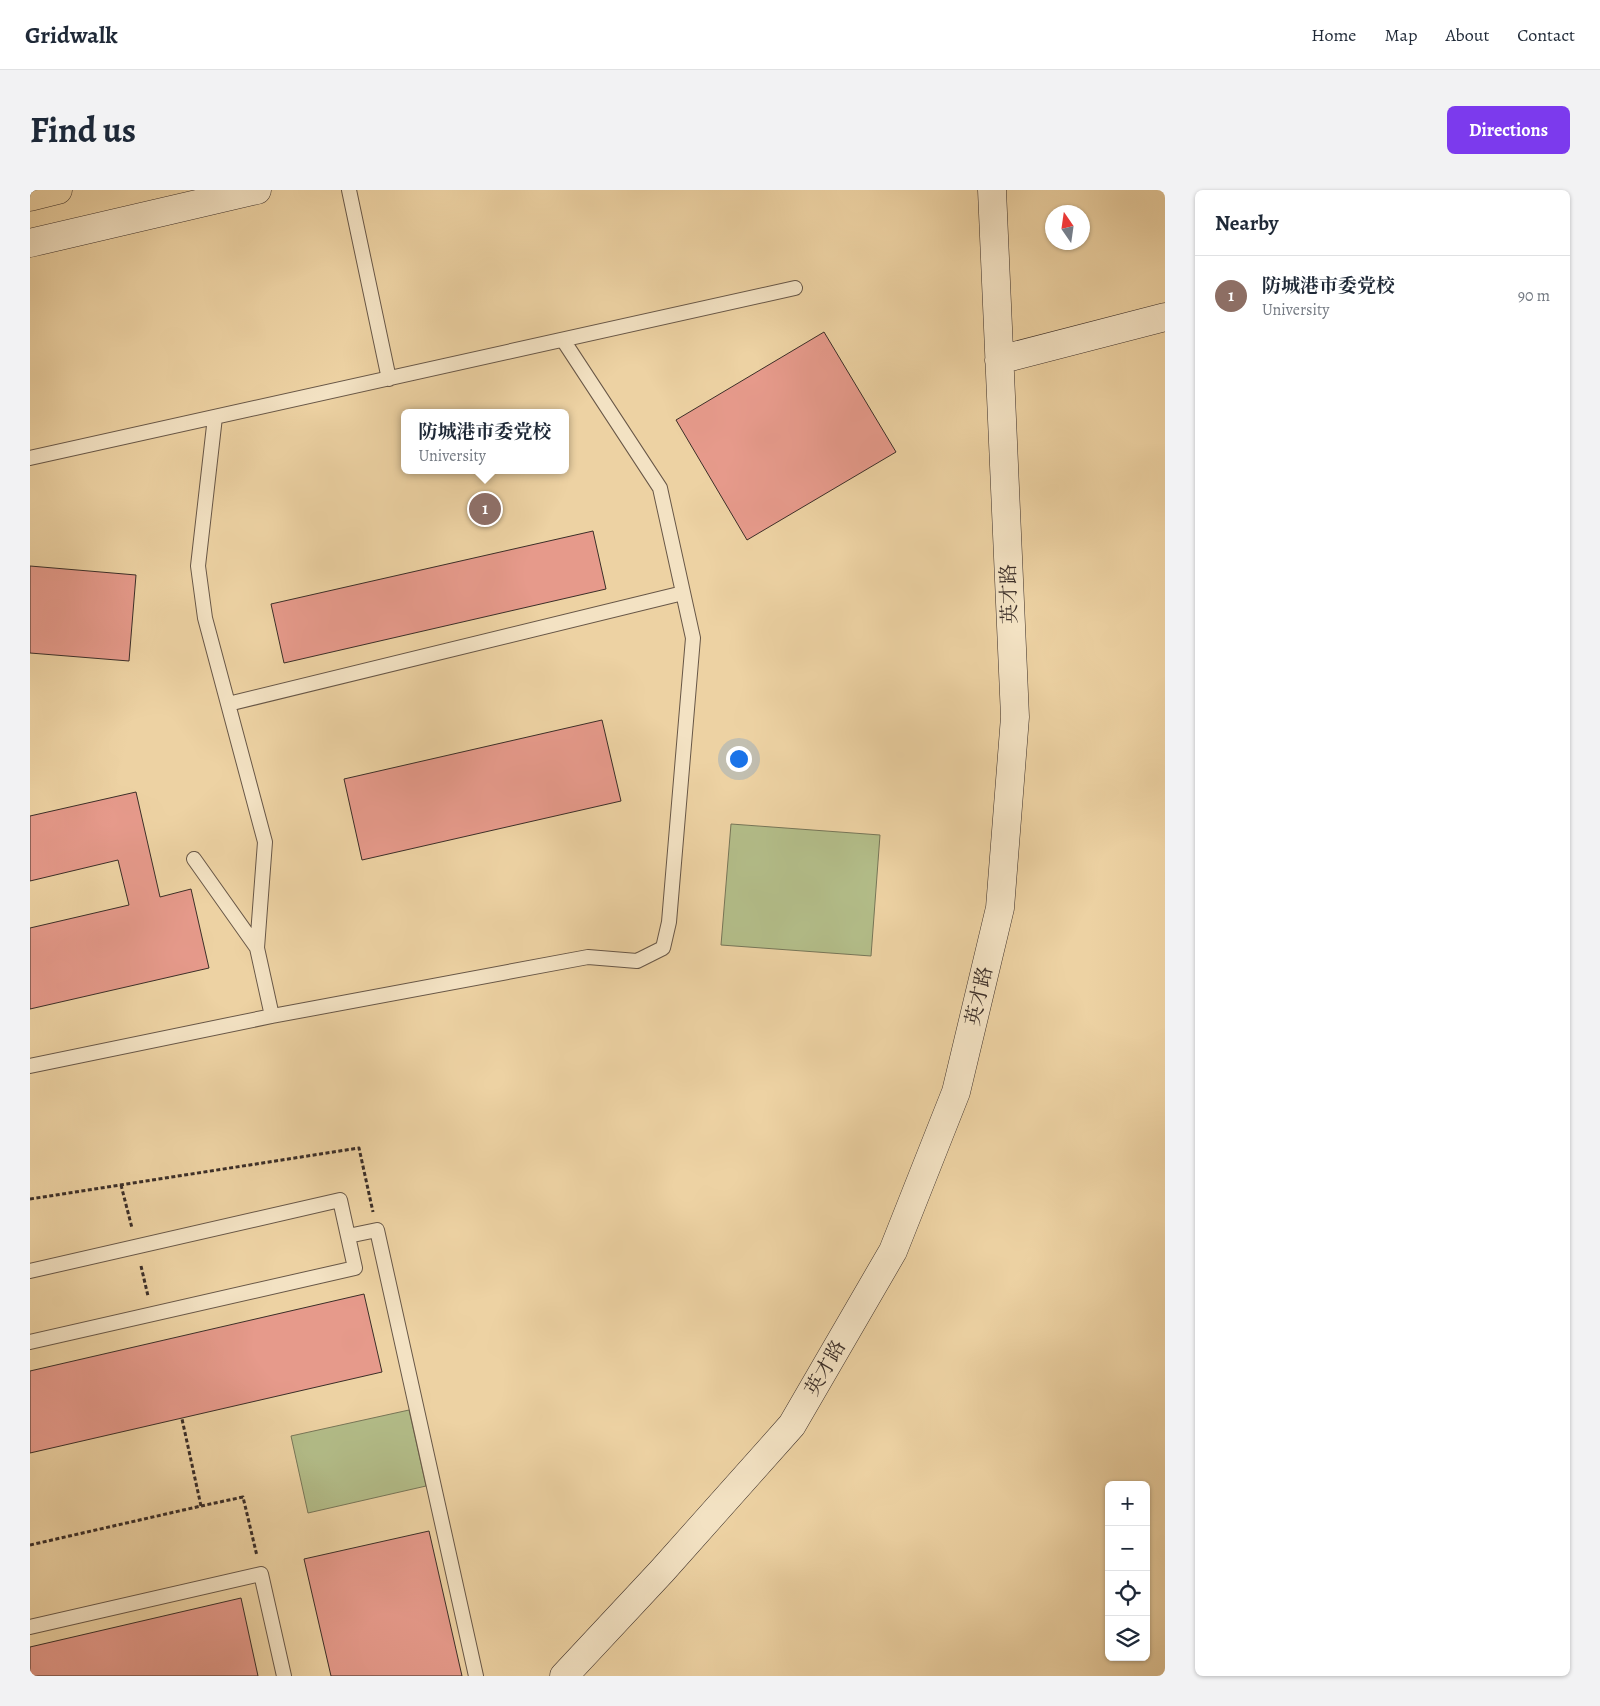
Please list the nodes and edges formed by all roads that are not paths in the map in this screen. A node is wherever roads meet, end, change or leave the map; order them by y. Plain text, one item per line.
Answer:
1 (58, 190) edge
2 (257, 190) edge
3 (349, 190) edge
4 (992, 190) edge
5 (30, 196) edge
6 (30, 243) edge
7 (795, 288) dead end
8 (1165, 317) edge
9 (564, 340) junction
10 (999, 360) junction
11 (389, 379) junction
12 (215, 417) junction
13 (30, 458) edge
14 (683, 593) junction
15 (228, 704) junction
16 (194, 859) dead end
17 (257, 948) junction
18 (272, 1016) junction
19 (30, 1066) edge
20 (348, 1236) junction
21 (30, 1271) edge
22 (30, 1342) edge
23 (30, 1627) edge
24 (284, 1676) edge
25 (476, 1676) edge
26 (564, 1676) edge

1 - 5 highway
2 - 6 street
3 - 11 lane
4 - 10 street, 英才路
7 - 9 lane
8 - 10 street
9 - 11 lane
9 - 14 lane
10 - 26 street, 英才路
11 - 12 lane
12 - 13 lane
12 - 15 lane
14 - 15 lane
14 - 18 lane
15 - 17 lane
16 - 17 lane
17 - 18 lane
18 - 19 lane
20 - 21 lane
20 - 22 lane
20 - 25 lane
23 - 24 lane

